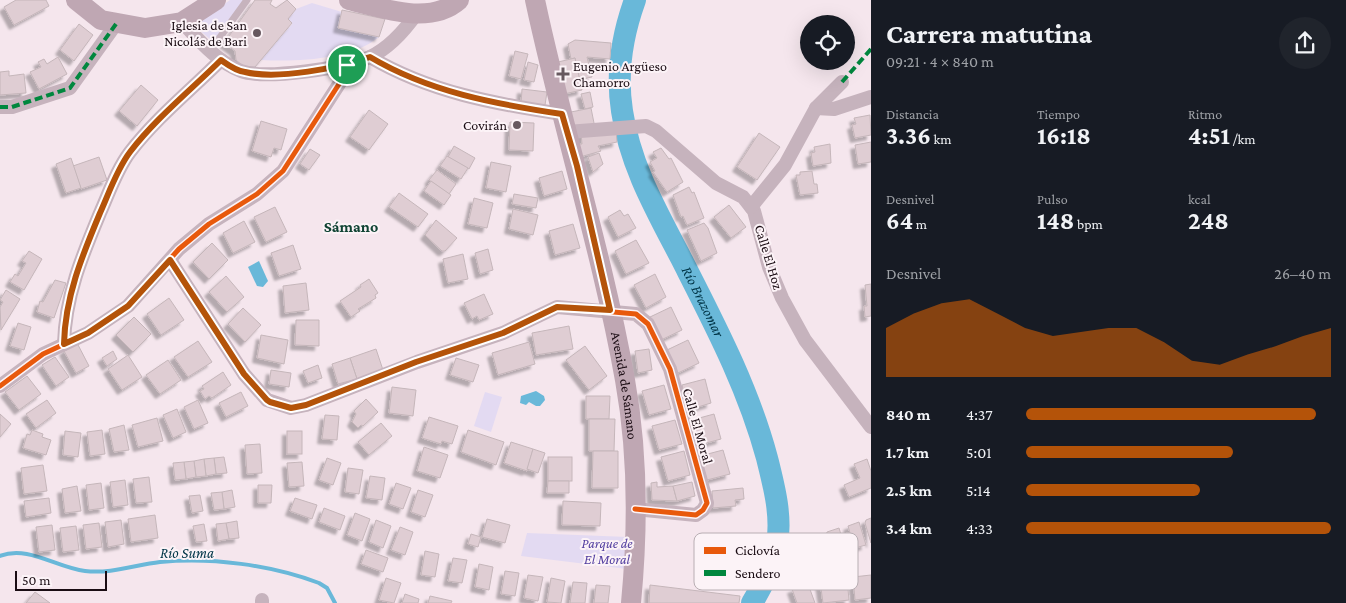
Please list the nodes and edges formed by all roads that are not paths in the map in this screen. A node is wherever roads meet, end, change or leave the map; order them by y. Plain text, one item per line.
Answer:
1 (76, 0) edge
2 (216, 0) edge
3 (247, 0) edge
4 (349, 0) edge
5 (459, 0) edge
6 (535, 0) edge
7 (418, 13) junction
8 (182, 22) junction
9 (116, 24) junction
10 (216, 55) junction
11 (370, 57) junction
12 (347, 65) junction
13 (842, 82) dead end
14 (871, 97) edge
15 (0, 107) edge
16 (816, 108) junction
17 (564, 123) junction
18 (750, 206) junction
19 (170, 260) junction
20 (610, 310) junction
21 (64, 344) junction
22 (0, 386) edge
23 (871, 427) edge
24 (635, 509) junction
25 (631, 603) edge

1 - 9 street
2 - 8 street
3 - 10 lane
4 - 7 street
5 - 7 street
6 - 17 street, Avenida de Sámano
7 - 11 street
8 - 9 street
8 - 10 street
9 - 15 street
10 - 12 street
10 - 21 street
11 - 12 street
11 - 17 street
12 - 19 street
13 - 16 street
14 - 16 street
16 - 18 street
17 - 18 street, Calle El Hoz
17 - 20 street, Avenida de Sámano
18 - 23 street, Calle El Hoz
19 - 20 street
19 - 21 street
20 - 24 street, Avenida de Sámano
20 - 24 street, Calle El Moral
21 - 22 street
24 - 25 street, Avenida de Sámano

